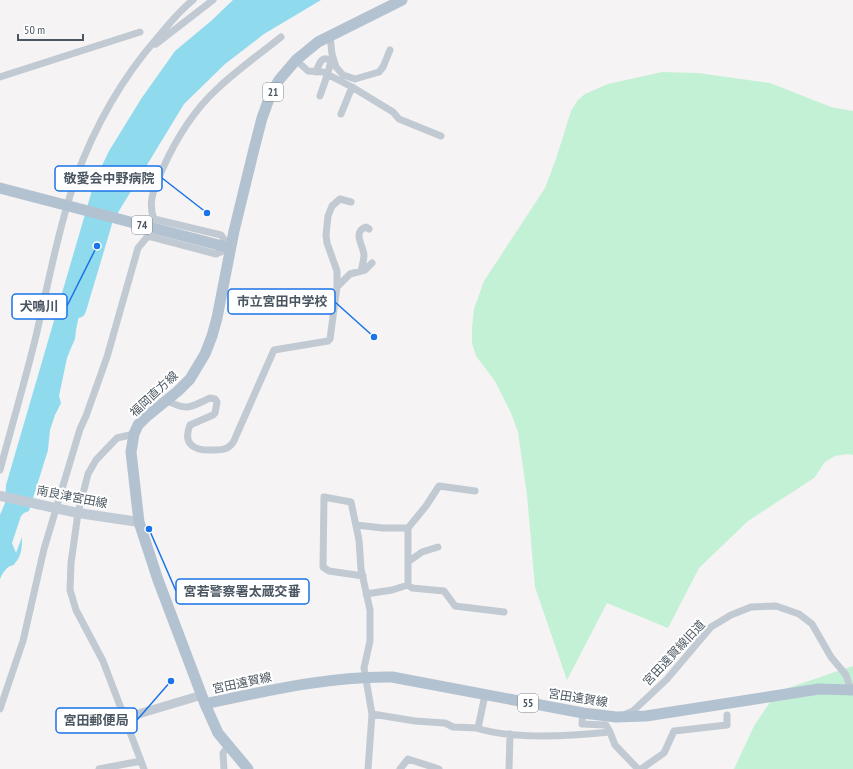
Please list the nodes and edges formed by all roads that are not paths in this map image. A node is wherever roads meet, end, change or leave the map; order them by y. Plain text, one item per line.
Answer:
1 (193, 0) edge
2 (213, 0) edge
3 (402, 0) edge
4 (140, 32) dead end
5 (330, 36) junction
6 (282, 37) dead end
7 (390, 50) dead end
8 (142, 56) junction
9 (296, 60) junction
10 (332, 60) junction
11 (316, 72) junction
12 (326, 74) junction
13 (0, 77) edge
14 (352, 88) junction
15 (320, 96) dead end
16 (341, 114) dead end
17 (441, 136) dead end
18 (0, 188) edge
19 (351, 202) dead end
20 (68, 206) junction
21 (369, 229) dead end
22 (230, 248) junction
23 (372, 263) dead end
24 (361, 271) junction
25 (337, 287) junction
26 (166, 400) junction
27 (134, 434) junction
28 (0, 470) edge
29 (475, 491) dead end
30 (0, 496) edge
31 (56, 508) junction
32 (78, 512) junction
33 (139, 522) junction
34 (356, 525) junction
35 (408, 528) junction
36 (438, 547) dead end
37 (408, 562) junction
38 (363, 576) junction
39 (408, 585) junction
40 (366, 594) junction
41 (504, 612) dead end
42 (366, 676) junction
43 (852, 690) edge
44 (485, 695) junction
45 (204, 700) junction
46 (0, 710) edge
47 (583, 713) junction
48 (372, 714) junction
49 (726, 715) dead end
50 (616, 717) junction
51 (125, 718) junction
52 (476, 728) junction
53 (610, 732) junction
54 (510, 734) junction
55 (228, 746) junction
56 (141, 761) junction
57 (100, 769) edge
58 (144, 769) edge
59 (224, 769) edge
60 (248, 769) edge
61 (368, 769) edge
62 (400, 769) edge
63 (439, 769) edge
64 (509, 769) edge
65 (638, 769) edge
66 (641, 769) edge

1 - 8 street
2 - 8 street
3 - 5 main road, 福岡直方線 / 21
4 - 13 street
5 - 9 main road, 福岡直方線 / 21
5 - 10 street
6 - 22 street
7 - 10 street
8 - 20 street
9 - 11 street
9 - 22 main road, 福岡直方線 / 21
10 - 11 street
10 - 12 street
11 - 12 street
12 - 14 street
12 - 15 street
14 - 16 street
14 - 17 street
18 - 20 main road, 74
19 - 25 street
20 - 22 main road, 74
20 - 28 street
21 - 24 street
22 - 26 main road, 福岡直方線 / 21
22 - 31 street
23 - 24 street
24 - 25 street
25 - 26 street
26 - 27 main road, 福岡直方線 / 21
27 - 32 street
27 - 33 main road, 福岡直方線 / 21
29 - 35 street
30 - 31 main road, 南良津宮田線
31 - 32 main road, 南良津宮田線
31 - 46 street
32 - 33 main road, 南良津宮田線
32 - 51 street
33 - 45 main road, 福岡直方線 / 21
34 - 35 street
34 - 38 street
34 - 38 street
35 - 37 street
36 - 37 street
37 - 39 street
38 - 40 street
39 - 40 street
39 - 41 street
40 - 42 street
42 - 44 main road, 宮田遠賀線 / 55
42 - 45 main road, 宮田遠賀線 / 55
42 - 48 street
43 - 50 main road, 宮田遠賀線 / 55
43 - 50 street, 宮田遠賀線旧道
44 - 47 main road, 宮田遠賀線 / 55
44 - 52 street
45 - 51 street
45 - 55 main road, 福岡直方線 / 21
47 - 50 main road, 宮田遠賀線 / 55
47 - 53 street
48 - 52 street
48 - 61 street
49 - 66 street
51 - 56 street
52 - 54 street
53 - 54 street
53 - 65 street
54 - 64 street
55 - 59 street
55 - 60 main road, 福岡直方線 / 21
56 - 57 street
56 - 58 street
62 - 63 street

